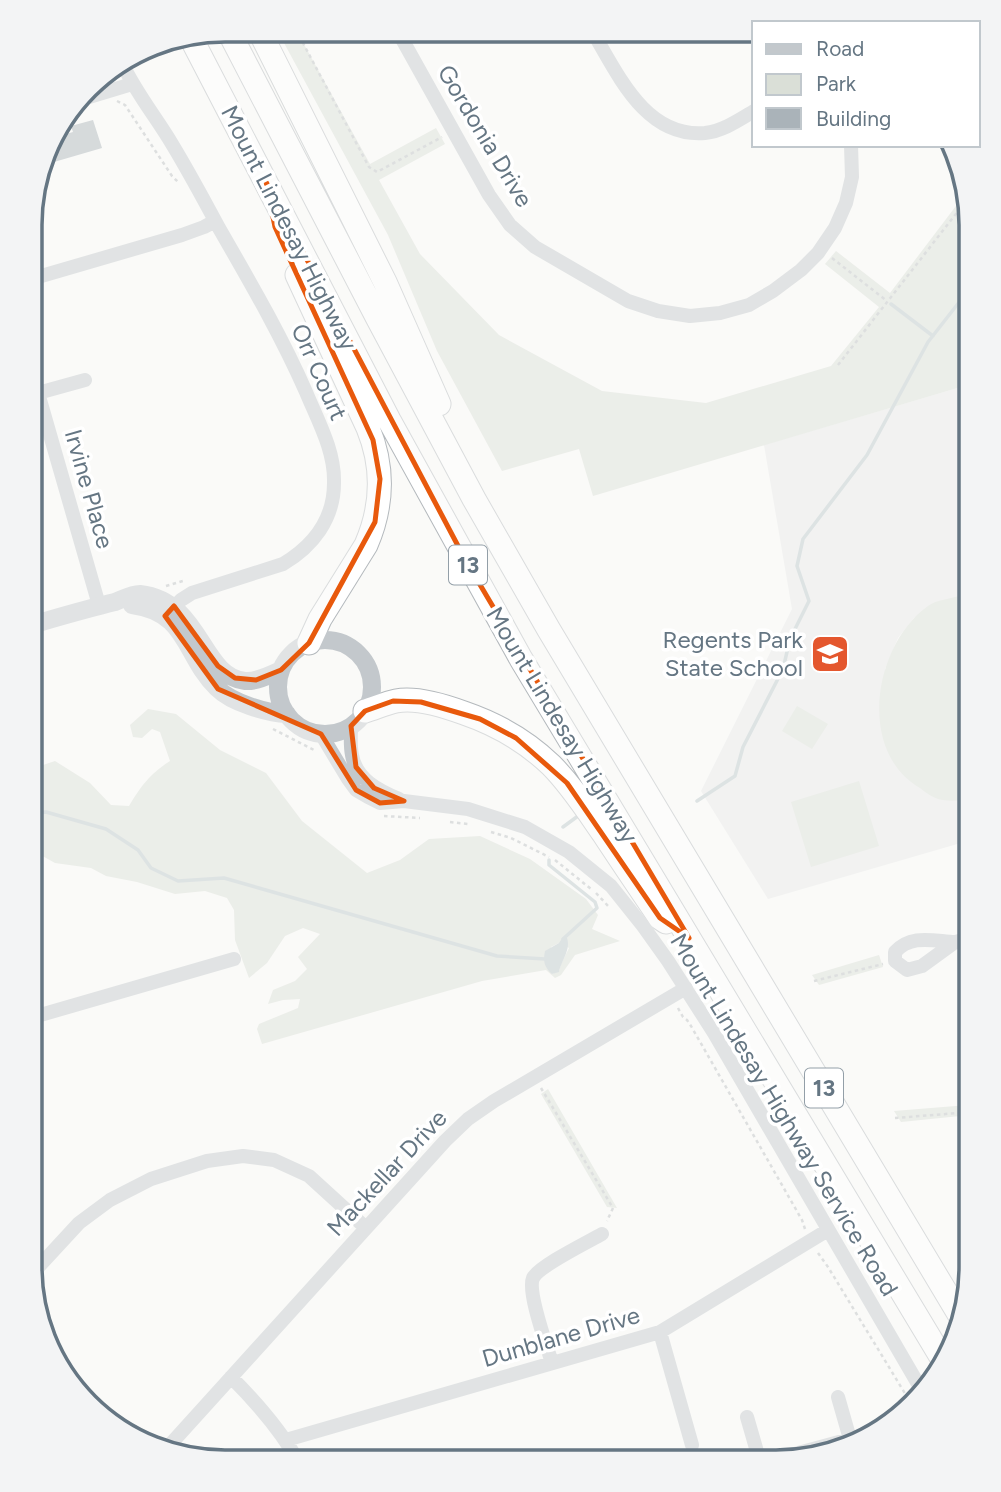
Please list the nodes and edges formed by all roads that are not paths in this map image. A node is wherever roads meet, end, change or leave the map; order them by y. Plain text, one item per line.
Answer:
1 (234, 42) edge
2 (265, 42) edge
3 (404, 42) edge
4 (599, 42) edge
5 (195, 45) edge
6 (126, 72) edge
7 (132, 84) junction
8 (98, 94) edge
9 (752, 112) edge
10 (851, 147) edge
11 (266, 182) junction
12 (215, 220) junction
13 (42, 276) edge
14 (85, 380) dead end
15 (42, 392) edge
16 (42, 407) edge
17 (474, 499) junction
18 (118, 601) junction
19 (99, 605) junction
20 (169, 611) junction
21 (42, 622) edge
22 (309, 643) junction
23 (281, 670) junction
24 (287, 714) junction
25 (358, 719) junction
26 (321, 734) junction
27 (404, 802) junction
28 (689, 938) junction
29 (959, 941) edge
30 (955, 942) junction
31 (234, 959) dead end
32 (686, 988) junction
33 (42, 1015) edge
34 (366, 1228) junction
35 (828, 1230) junction
36 (602, 1234) road end
37 (42, 1263) edge
38 (954, 1306) edge
39 (660, 1332) junction
40 (938, 1352) edge
41 (552, 1363) junction
42 (231, 1377) junction
43 (917, 1382) edge
44 (838, 1397) dead end
45 (747, 1417) dead end
46 (849, 1435) edge
47 (286, 1440) junction
48 (172, 1442) edge
49 (692, 1445) joint
50 (292, 1450) edge
51 (693, 1450) edge
52 (759, 1450) edge

1 - 17 highway, Mount Lindesay Highway / 13
2 - 17 highway
3 - 10 street, Gordonia Drive
4 - 9 street
5 - 11 highway, Mount Lindesay Highway / 13
6 - 7 street, Orr Court
7 - 8 street
7 - 12 street, Orr Court
11 - 22 highway
11 - 28 highway, Mount Lindesay Highway / 13
12 - 13 street
12 - 20 street, Orr Court
14 - 15 street, Irvine Place
16 - 19 street, Irvine Place
17 - 38 highway, Mount Lindesay Highway / 13
18 - 19 street
18 - 20 street
18 - 20 street
19 - 21 street
20 - 23 street
20 - 24 street
22 - 23 street
22 - 25 street
23 - 24 street
24 - 26 street
25 - 26 street
25 - 27 street, Mount Lindesay Highway Service Road
25 - 28 highway
26 - 27 street, Mount Lindesay Highway Service Road
27 - 32 street, Mount Lindesay Highway Service Road
28 - 40 highway, Mount Lindesay Highway / 13
29 - 30 street
30 - 30 street
31 - 33 street
32 - 34 street, Mackellar Drive
32 - 35 street, Mount Lindesay Highway Service Road
34 - 37 street
34 - 42 street, Mackellar Drive
35 - 39 street, Dunblane Drive
35 - 43 street, Mount Lindesay Highway Service Road
36 - 41 street
39 - 41 street, Dunblane Drive
39 - 49 street
41 - 47 street, Dunblane Drive
42 - 47 street
42 - 48 street, Mackellar Drive
44 - 46 street
45 - 52 street
47 - 50 street
49 - 51 lane

